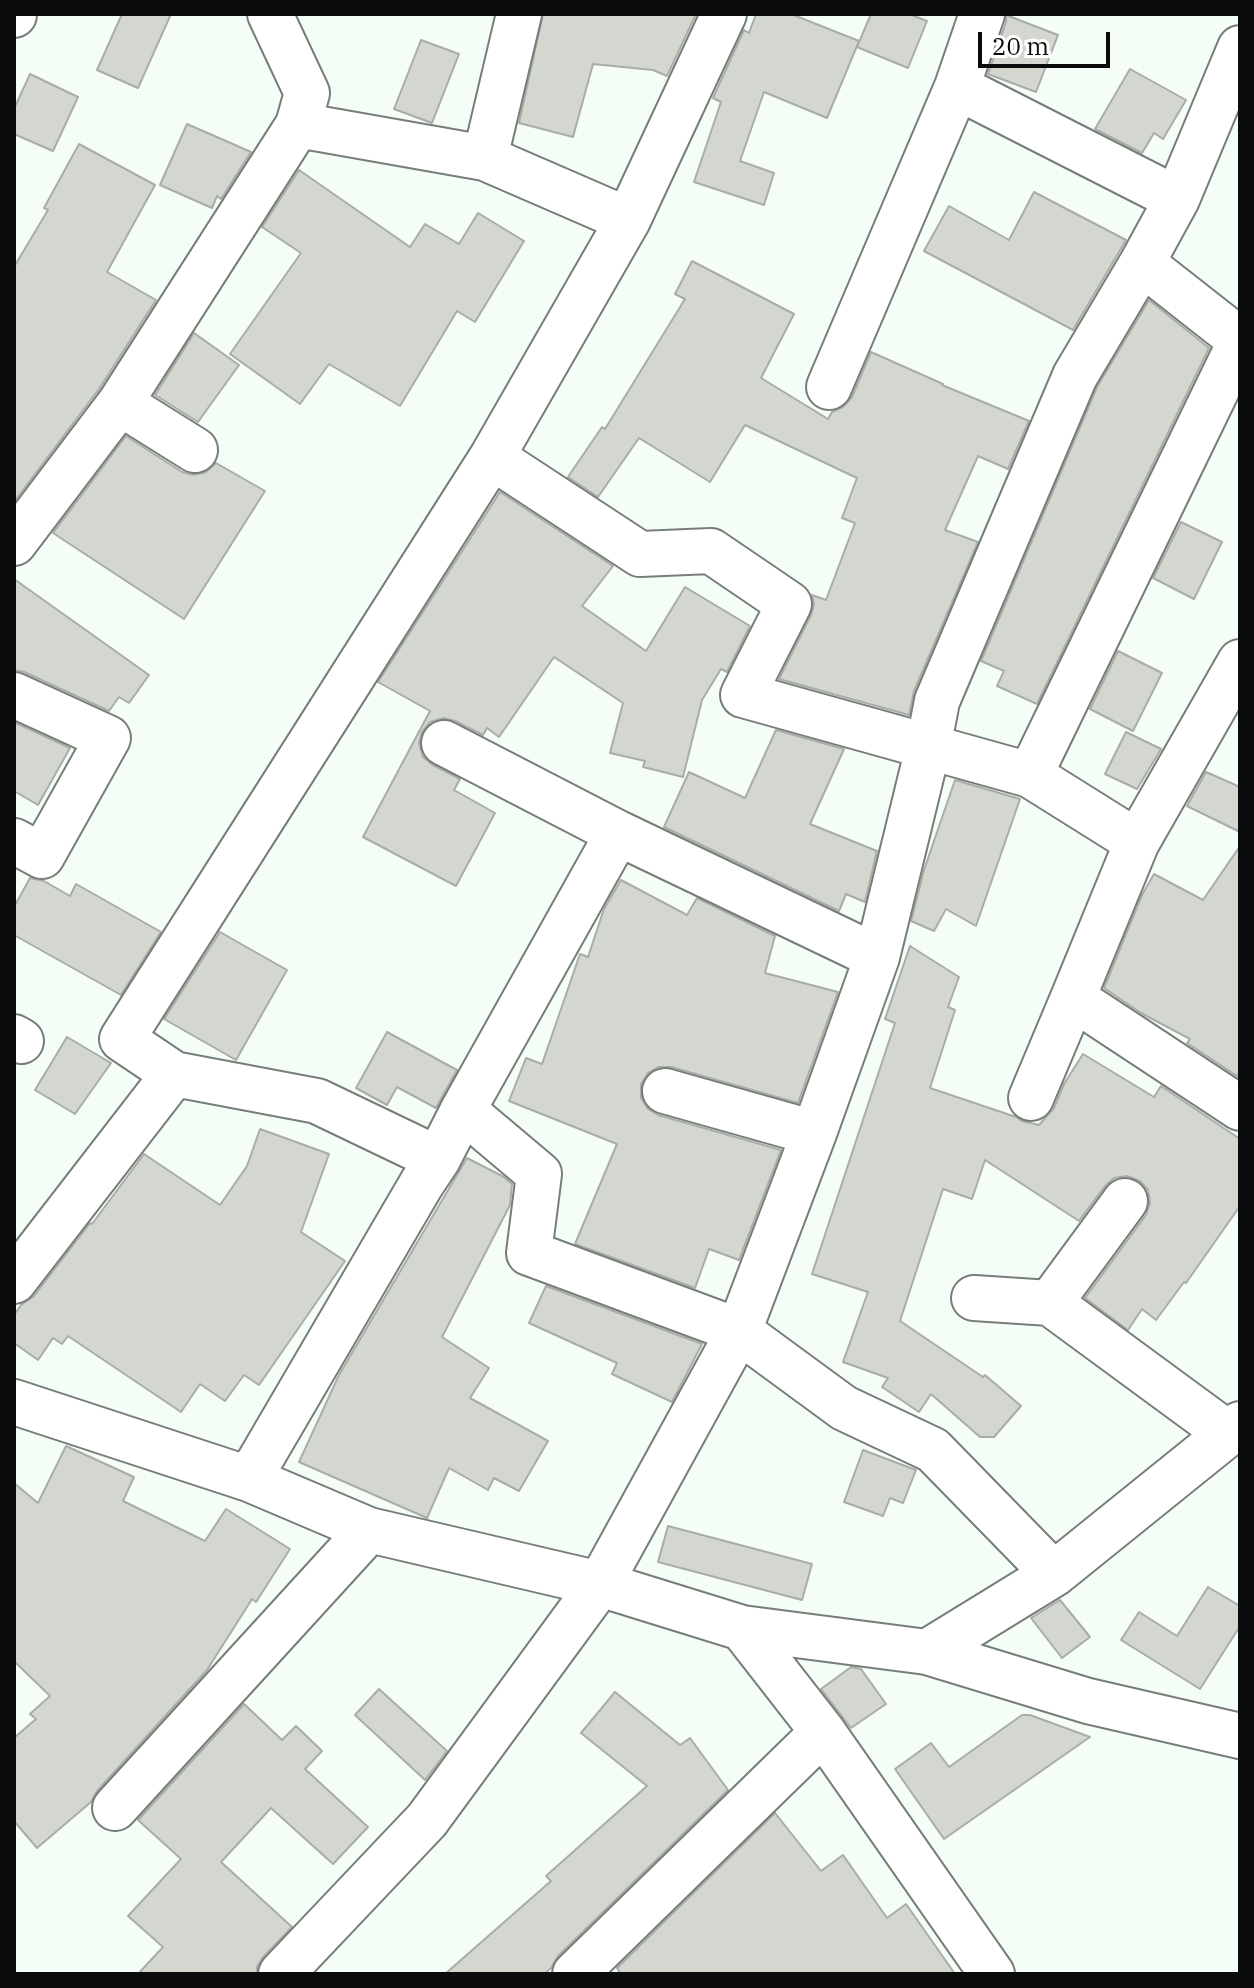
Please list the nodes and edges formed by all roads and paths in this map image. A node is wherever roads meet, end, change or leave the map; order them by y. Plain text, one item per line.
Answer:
1 (270, 14) edge
2 (519, 14) edge
3 (724, 14) edge
4 (982, 14) edge
5 (1240, 48) edge
6 (957, 87) junction
7 (298, 125) junction
8 (485, 158) junction
9 (1177, 199) junction
10 (628, 220) junction
11 (1142, 263) junction
12 (1240, 341) edge
13 (829, 387) dead end
14 (120, 403) junction
15 (195, 450) dead end
16 (492, 457) junction
17 (14, 543) edge
18 (1240, 662) edge
19 (14, 695) edge
20 (444, 743) dead end
21 (928, 748) junction
22 (1030, 775) junction
23 (618, 833) junction
24 (14, 841) edge
25 (1137, 842) junction
26 (877, 957) junction
27 (1073, 998) junction
28 (174, 1074) junction
29 (665, 1091) dead end
30 (1031, 1098) dead end
31 (1240, 1108) edge
32 (463, 1110) junction
33 (814, 1133) junction
34 (438, 1159) junction
35 (1125, 1201) dead end
36 (14, 1281) edge
37 (974, 1298) dead end
38 (1050, 1303) junction
39 (739, 1331) junction
40 (14, 1402) edge
41 (1233, 1428) edge
42 (249, 1479) junction
43 (369, 1530) junction
44 (1054, 1574) junction
45 (600, 1584) junction
46 (742, 1628) junction
47 (927, 1652) junction
48 (823, 1732) junction
49 (1240, 1736) edge
50 (115, 1808) dead end
51 (281, 1974) edge
52 (575, 1974) edge
53 (992, 1974) edge

1 - 7 street
2 - 8 street
3 - 10 street
4 - 6 street
5 - 9 street
6 - 9 street
6 - 13 street
7 - 8 street
7 - 14 street
8 - 10 street
9 - 11 street
10 - 16 street
11 - 12 street
11 - 21 street
12 - 22 street
14 - 15 street
14 - 17 street
16 - 21 street
16 - 28 street
18 - 25 street
19 - 24 street
20 - 23 street
21 - 22 street
21 - 26 street
22 - 25 street
23 - 26 street
23 - 32 street
25 - 27 street
26 - 33 street
27 - 30 street
27 - 31 street
28 - 34 street
28 - 36 street
29 - 33 street
32 - 34 street
32 - 39 street
33 - 39 street
34 - 42 street
35 - 38 street
37 - 38 street
38 - 41 street
39 - 44 street
39 - 45 street
40 - 42 street
41 - 44 street
42 - 43 street
43 - 45 street
43 - 50 street
44 - 47 street
45 - 46 street
45 - 51 street
46 - 47 street
46 - 48 street
47 - 49 street
48 - 52 street
48 - 53 street

